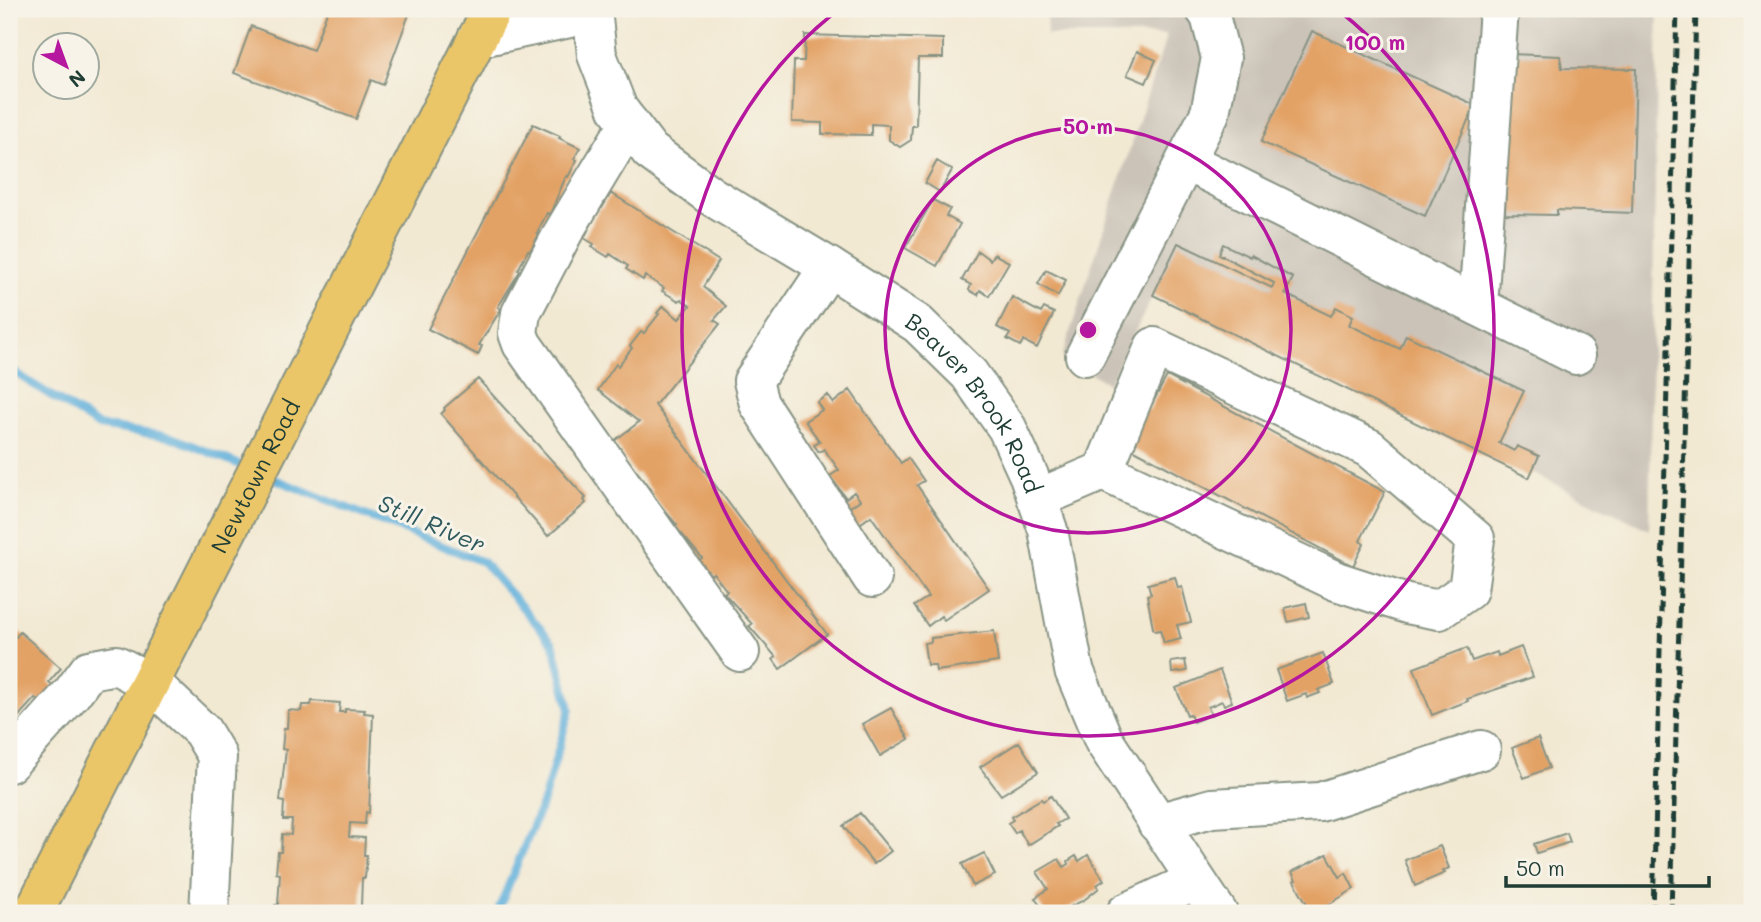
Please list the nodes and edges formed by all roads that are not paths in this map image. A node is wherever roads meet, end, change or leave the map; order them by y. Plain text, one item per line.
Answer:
1 (1205, 9) edge
2 (1499, 9) edge
3 (592, 11) edge
4 (485, 23) edge
5 (629, 123) junction
6 (1186, 161) junction
7 (829, 267) junction
8 (1478, 306) junction
9 (1576, 355) dead end
10 (1085, 356) dead end
11 (1103, 471) junction
12 (1037, 499) junction
13 (872, 578) dead end
14 (740, 652) dead end
15 (151, 683) junction
16 (1481, 750) dead end
17 (9, 763) edge
18 (1157, 822) junction
19 (1195, 881) junction
20 (33, 913) edge
21 (209, 913) edge
22 (1126, 913) edge
23 (1218, 913) edge

1 - 6 street
2 - 8 street
3 - 4 street, Newtown Road
3 - 5 street, Beaver Brook Road
4 - 15 main road, Newtown Road
5 - 7 street, Beaver Brook Road
5 - 14 street
6 - 8 street
6 - 10 street
7 - 12 street, Beaver Brook Road
7 - 13 street
8 - 9 street
11 - 11 street
11 - 12 street
12 - 18 street, Beaver Brook Road
15 - 17 street
15 - 20 main road, Newtown Road
15 - 21 street
16 - 18 street
18 - 19 street, Beaver Brook Road
19 - 22 street
19 - 23 street, Beaver Brook Road

